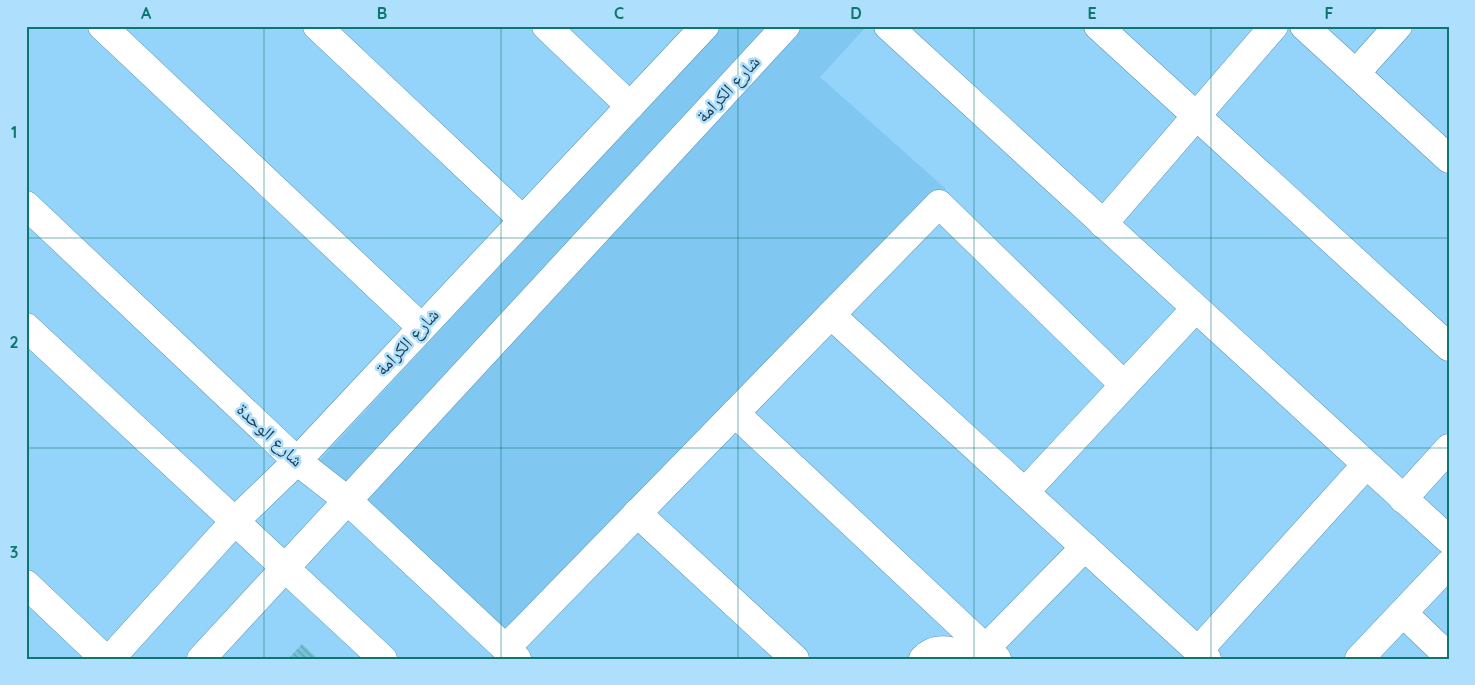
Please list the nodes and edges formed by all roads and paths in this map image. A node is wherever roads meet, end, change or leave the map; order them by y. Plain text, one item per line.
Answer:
1 (102, 26) edge
2 (317, 26) edge
3 (546, 26) edge
4 (705, 26) edge
5 (786, 26) edge
6 (888, 26) edge
7 (1098, 26) edge
8 (1274, 26) edge
9 (1304, 26) edge
10 (1398, 26) edge
11 (1356, 74) junction
12 (630, 106) junction
13 (1195, 117) junction
14 (1447, 154) edge
15 (26, 205) edge
16 (523, 220) junction
17 (1103, 224) junction
18 (1195, 309) junction
19 (831, 315) junction
20 (26, 327) edge
21 (421, 327) junction
22 (1449, 347) edge
23 (1124, 385) junction
24 (735, 413) junction
25 (1449, 448) edge
26 (297, 461) junction
27 (1366, 465) junction
28 (1025, 492) junction
29 (1403, 499) junction
30 (347, 500) junction
31 (637, 513) junction
32 (235, 522) junction
33 (1449, 540) edge
34 (1085, 547) junction
35 (1449, 564) edge
36 (285, 568) junction
37 (26, 584) edge
38 (1403, 613) junction
39 (512, 653) edge
40 (1202, 655) edge
41 (982, 656) edge
42 (1449, 657) edge
43 (105, 659) edge
44 (110, 659) edge
45 (201, 659) edge
46 (383, 659) edge
47 (795, 659) edge
48 (923, 659) edge
49 (1359, 659) edge

1 - 21 street
2 - 16 street
3 - 12 street
4 - 12 street, شارع الكرامة
5 - 30 street, شارع الكرامة
6 - 17 street
7 - 13 street
8 - 13 street
9 - 11 street
10 - 11 street
11 - 14 street
12 - 16 street, شارع الكرامة
13 - 17 street
13 - 22 street
15 - 26 street, شارع الوحدة
16 - 21 street, شارع الكرامة
17 - 18 street
18 - 23 street
18 - 27 street
19 - 23 street
19 - 24 street
19 - 28 street
20 - 32 street
21 - 26 street, شارع الكرامة
23 - 28 street
24 - 31 street
24 - 41 street
25 - 29 street
26 - 30 street, شارع الوحدة
26 - 32 street, شارع الكرامة
27 - 29 street
27 - 40 street
28 - 34 street
29 - 33 street
30 - 36 street, شارع الكرامة
30 - 39 street, شارع الوحدة
31 - 39 street
31 - 47 street
32 - 36 street
32 - 44 street, شارع الكرامة
34 - 40 street
34 - 41 street
35 - 38 street
36 - 45 street, شارع الكرامة
36 - 46 street
37 - 43 street
38 - 42 street
38 - 49 street
41 - 48 street

